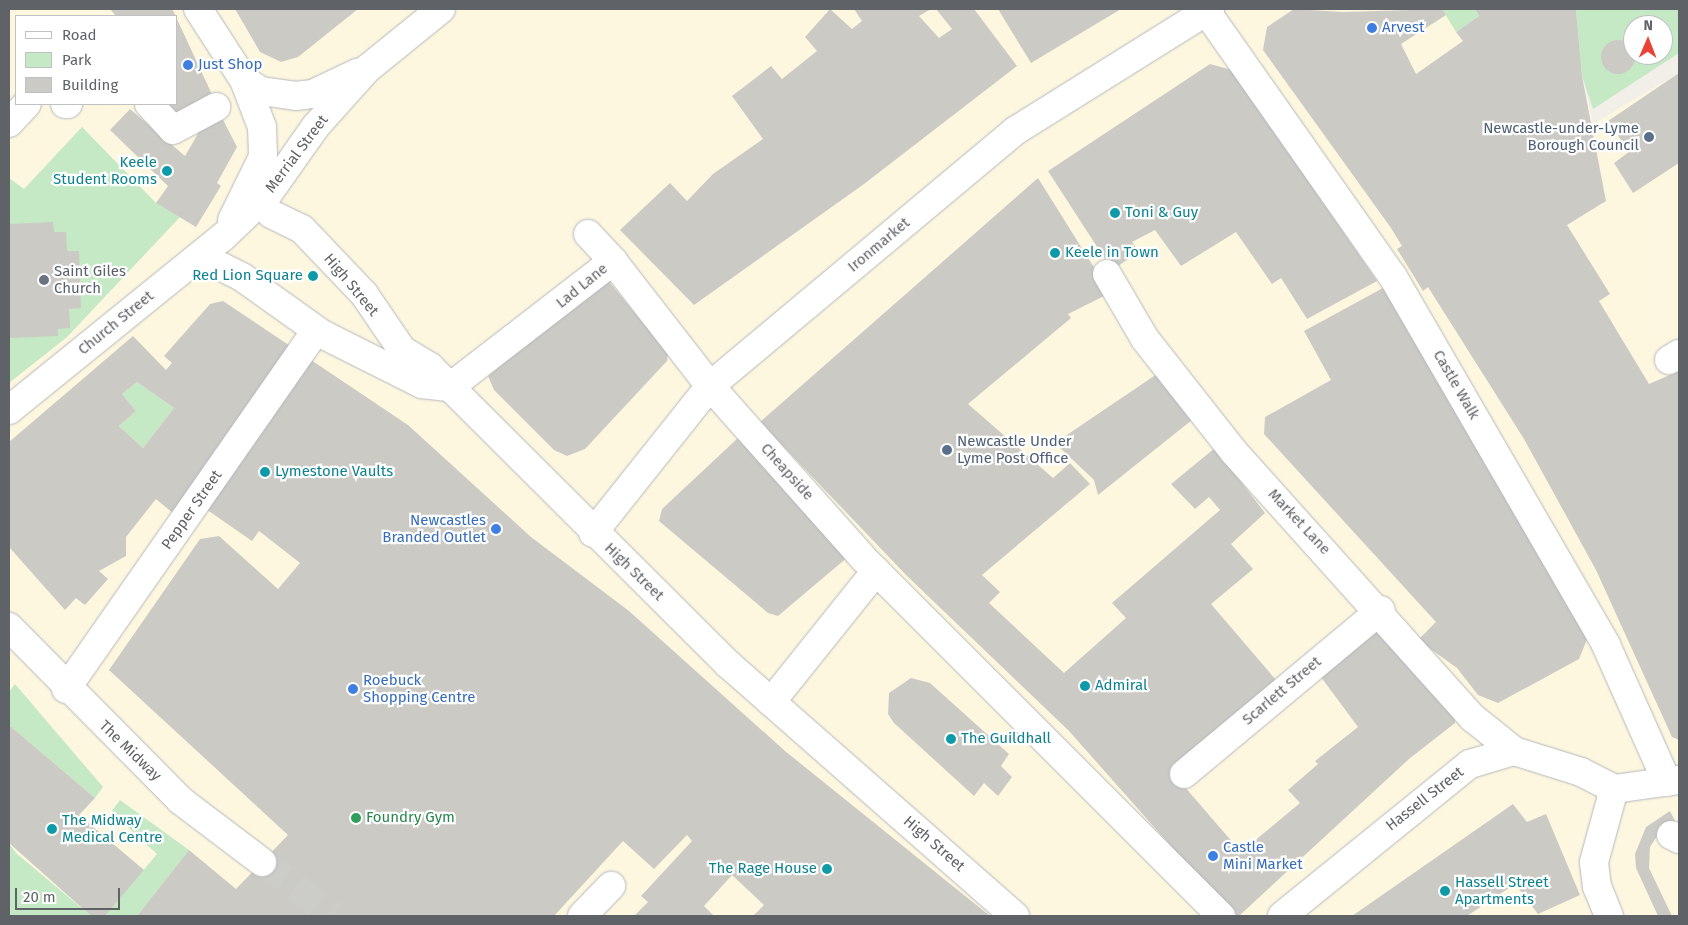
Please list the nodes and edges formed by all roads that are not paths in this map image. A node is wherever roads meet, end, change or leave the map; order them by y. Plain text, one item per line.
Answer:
1 (198, 9) edge
2 (441, 9) edge
3 (1208, 10) edge
4 (367, 69) junction
5 (244, 80) junction
6 (27, 105) edge
7 (150, 105) edge
8 (216, 107) dead end
9 (9, 123) edge
10 (272, 214) dead end
11 (588, 234) dead end
12 (223, 237) junction
13 (200, 256) junction
14 (613, 261) junction
15 (1107, 274) dead end
16 (316, 330) junction
17 (710, 386) junction
18 (450, 387) junction
19 (9, 410) edge
20 (593, 533) junction
21 (870, 565) junction
22 (1381, 610) junction
23 (9, 628) edge
24 (66, 689) junction
25 (771, 702) junction
26 (1514, 751) junction
27 (1184, 774) dead end
28 (1673, 781) edge
29 (1614, 789) junction
30 (262, 862) tunnel mouth
31 (611, 886) dead end
32 (582, 916) edge
33 (1015, 916) edge
34 (1221, 916) edge
35 (1282, 916) edge
36 (1609, 916) edge

1 - 5 street
2 - 4 street, Merrial Street
3 - 17 street, Ironmarket
3 - 28 street, Castle Walk
4 - 5 street, Merrial Street
4 - 12 street, Merrial Street
5 - 12 street
6 - 9 street
7 - 8 street
10 - 18 street, High Street
11 - 14 street
12 - 13 street, Church Street
13 - 16 street
13 - 19 street, Church Street
14 - 17 street, Lad Lane
14 - 18 street, Lad Lane
15 - 22 street, Market Lane
16 - 18 street
16 - 24 street, Pepper Street
17 - 20 street, Ironmarket
17 - 21 street, Cheapside
18 - 20 street, High Street
20 - 25 street, High Street
21 - 25 street
21 - 34 street
22 - 26 street, Market Lane
22 - 27 street, Scarlett Street
23 - 24 street, The Midway
24 - 30 street, The Midway
25 - 33 street, High Street
26 - 29 street
26 - 35 street, Hassell Street
28 - 29 street
29 - 36 street
31 - 32 street

